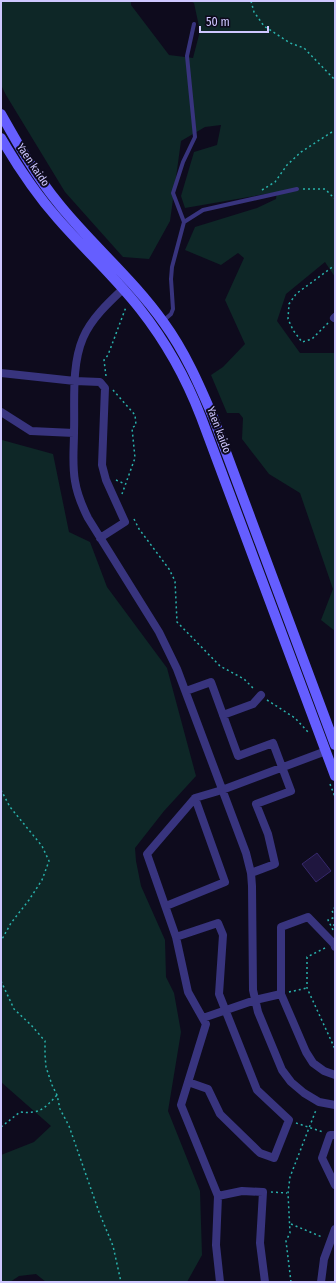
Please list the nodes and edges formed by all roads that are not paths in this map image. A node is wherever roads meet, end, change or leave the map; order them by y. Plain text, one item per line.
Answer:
1 (194, 24) dead end
2 (1, 114) edge
3 (1, 138) edge
4 (297, 189) road end
5 (184, 222) junction
6 (123, 289) junction
7 (163, 322) junction
8 (1, 372) edge
9 (75, 381) junction
10 (1, 412) edge
11 (74, 433) junction
12 (100, 538) junction
13 (186, 691) junction
14 (261, 695) road end
15 (223, 715) junction
16 (335, 745) edge
17 (326, 751) junction
18 (282, 767) junction
19 (335, 776) edge
20 (222, 790) junction
21 (195, 798) junction
22 (251, 873) junction
23 (166, 906) junction
24 (176, 937) junction
25 (334, 945) edge
26 (281, 994) junction
27 (255, 1000) junction
28 (225, 1011) junction
29 (203, 1018) junction
30 (335, 1075) edge
31 (188, 1082) junction
32 (335, 1105) edge
33 (333, 1135) edge
34 (335, 1185) edge
35 (218, 1196) junction
36 (335, 1228) edge
37 (220, 1282) edge
38 (265, 1282) edge
39 (321, 1282) edge

1 - 5 lane
2 - 7 main road, Yaen kaido
3 - 6 main road, Yaen kaido
4 - 5 lane
5 - 7 lane
6 - 9 street
6 - 17 main road, Yaen kaido
7 - 16 main road, Yaen kaido
8 - 9 street
9 - 11 street
9 - 12 street
10 - 11 street
11 - 12 street
12 - 13 street
13 - 15 street
13 - 20 street
14 - 15 street
15 - 18 street
17 - 18 street
17 - 19 main road, Yaen kaido
18 - 20 street
18 - 22 street
20 - 21 street
20 - 22 street
21 - 23 street
21 - 23 street
22 - 27 street
23 - 24 street
24 - 28 street
24 - 29 street
25 - 26 street
26 - 27 street
26 - 30 street
27 - 28 street
27 - 32 street
28 - 29 street
28 - 31 street
29 - 31 street
31 - 35 street
33 - 34 street
35 - 37 street
35 - 38 street
36 - 39 street

